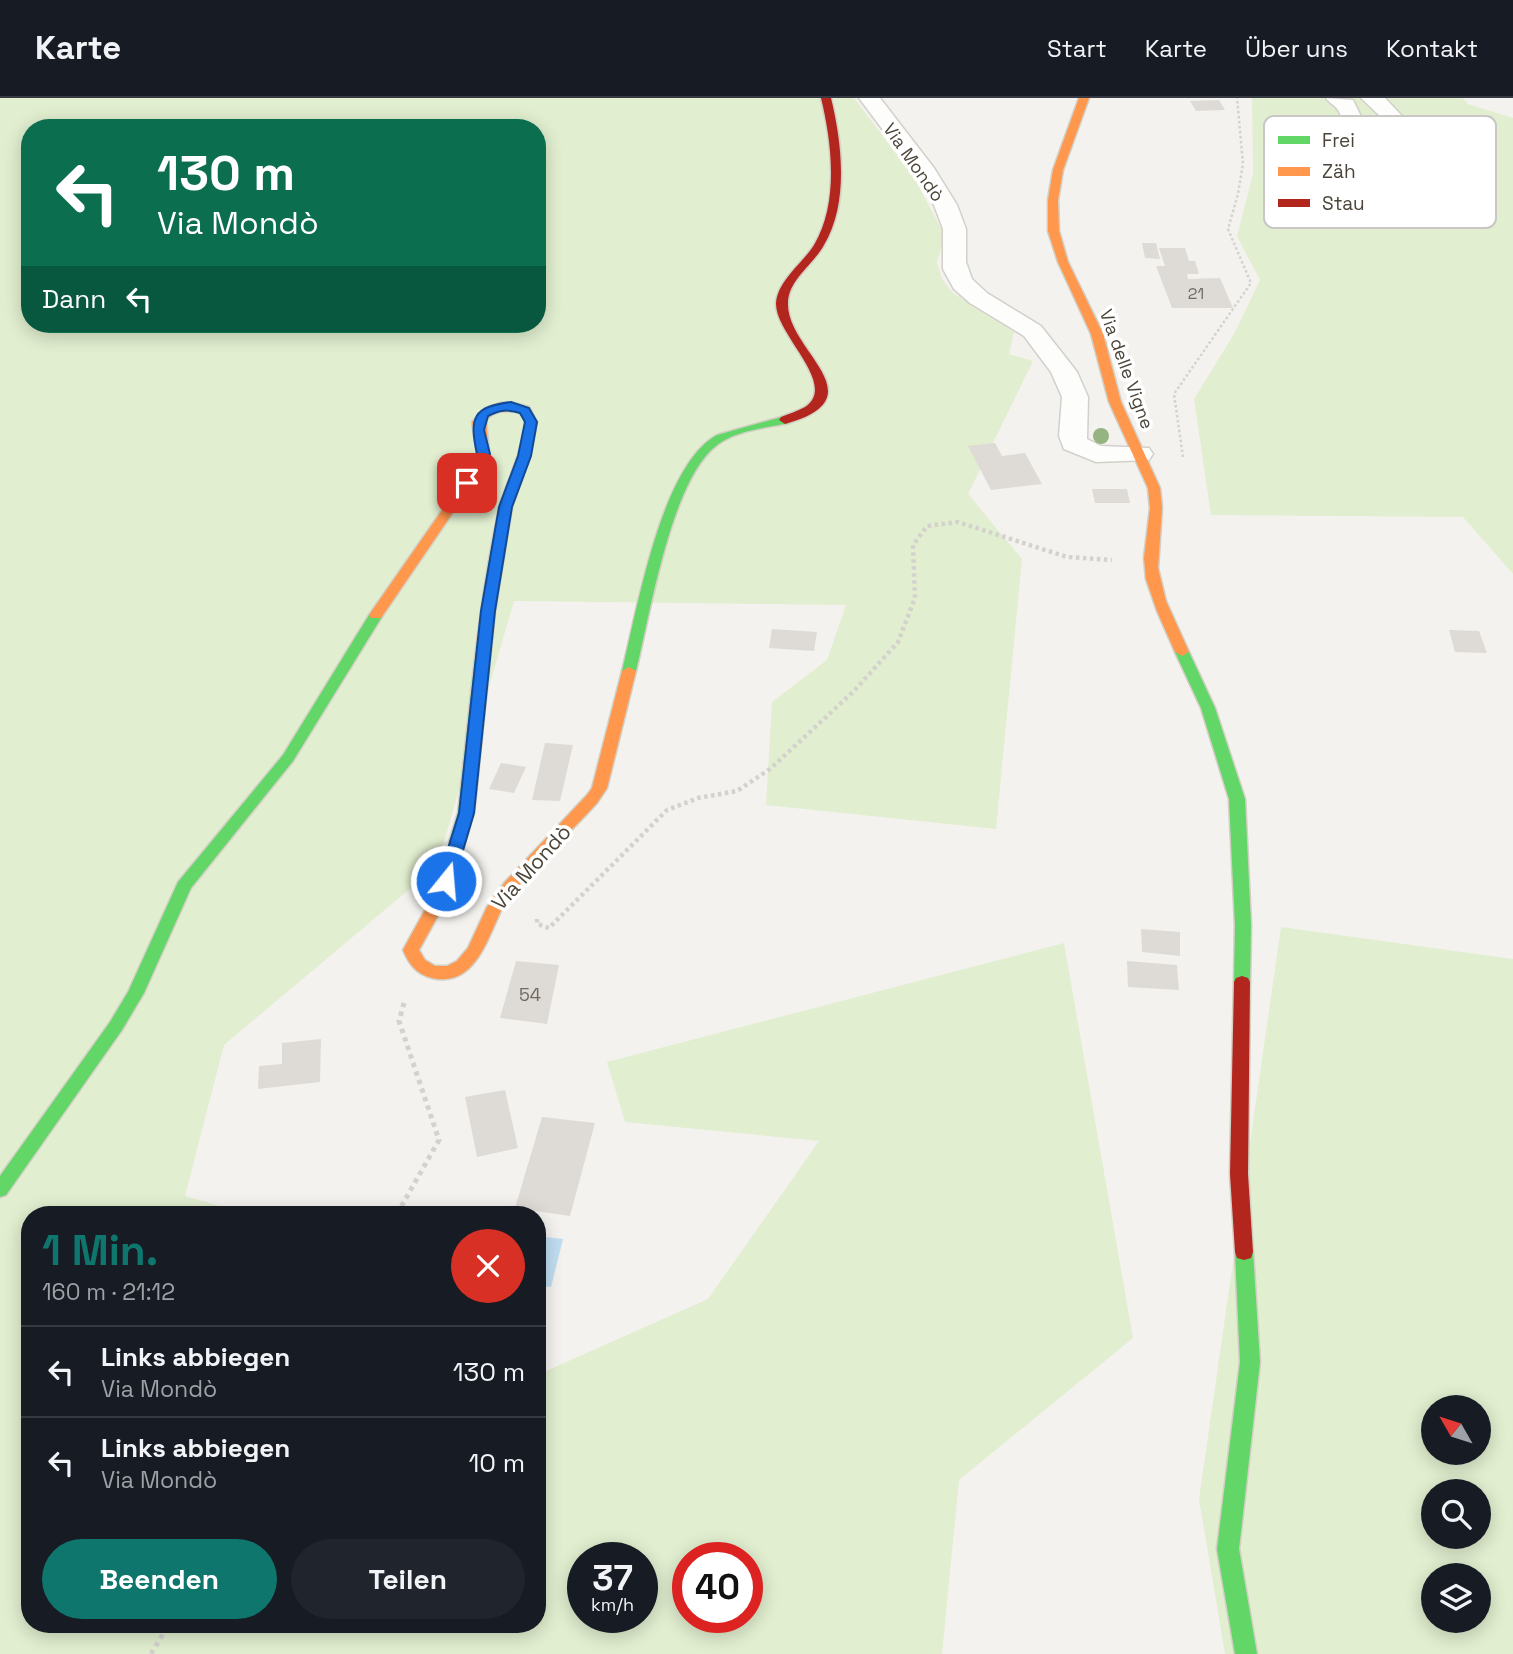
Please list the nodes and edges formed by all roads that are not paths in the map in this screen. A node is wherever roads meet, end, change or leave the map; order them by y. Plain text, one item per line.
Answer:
1 (827, 98) edge
2 (869, 98) edge
3 (1084, 98) edge
4 (1336, 98) edge
5 (1371, 98) edge
6 (1352, 116) edge
7 (1391, 116) edge
8 (1139, 454) junction
9 (0, 1190) edge
10 (1246, 1654) edge

1 - 9 street, Via Mondò
2 - 8 street, Via Mondò
3 - 8 street, Via delle Vigne
4 - 6 street
5 - 7 street
8 - 10 street, Via delle Vigne

